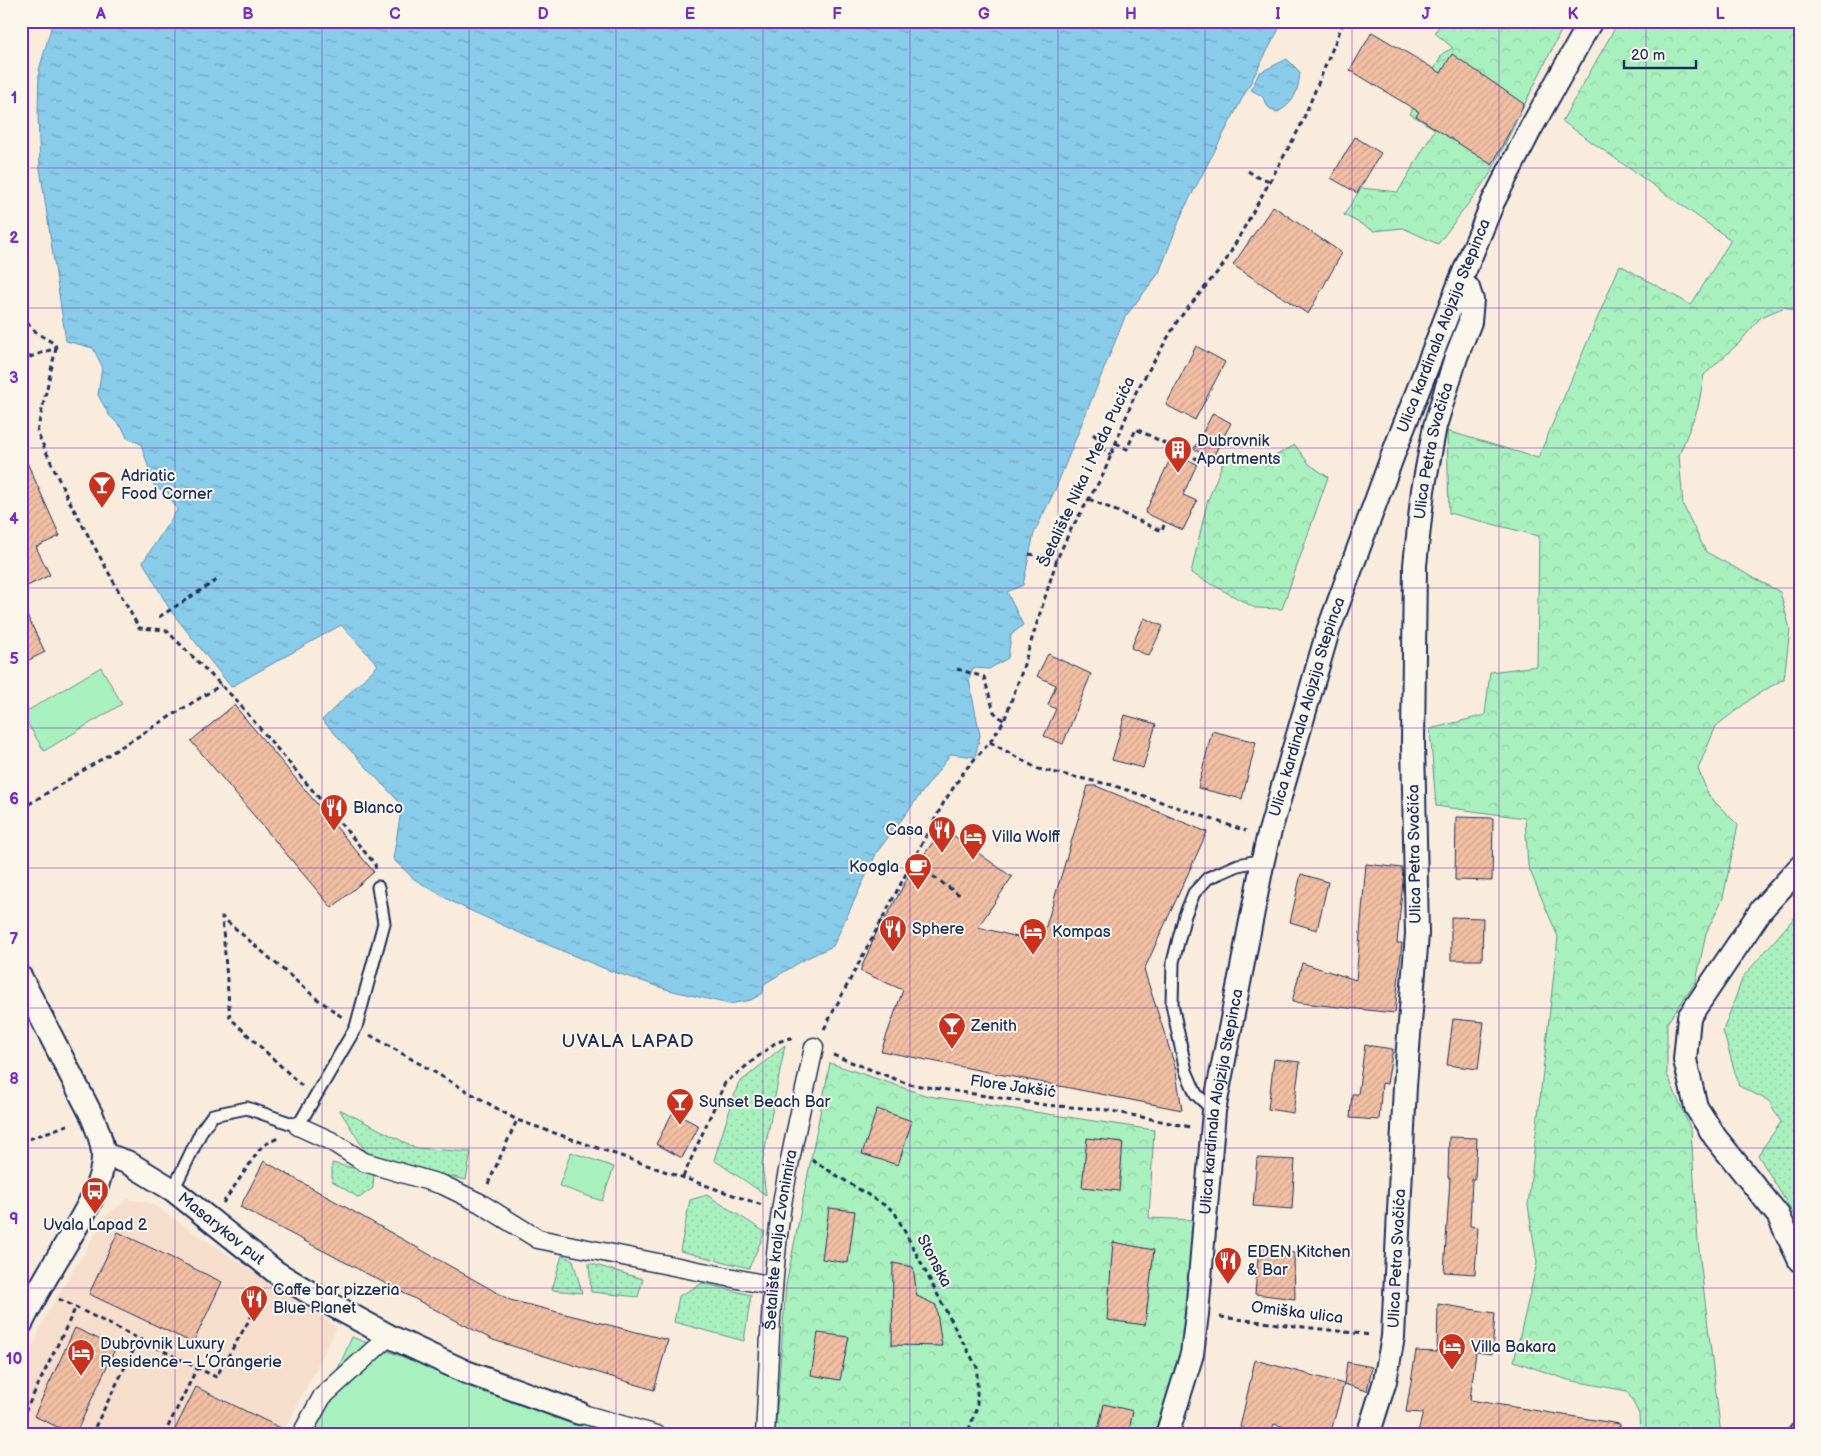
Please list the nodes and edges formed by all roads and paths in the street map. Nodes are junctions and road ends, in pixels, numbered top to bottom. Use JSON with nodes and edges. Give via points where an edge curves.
{"nodes":[{"id":1,"x":1344,"y":21,"type":"edge"},
{"id":2,"x":1591,"y":21,"type":"edge"},
{"id":3,"x":1248,"y":171,"type":"dead end"},
{"id":4,"x":1270,"y":181,"type":"junction"},
{"id":5,"x":1460,"y":282,"type":"junction"},
{"id":6,"x":21,"y":316,"type":"edge"},
{"id":7,"x":56,"y":348,"type":"junction"},
{"id":8,"x":21,"y":360,"type":"edge"},
{"id":9,"x":1093,"y":434,"type":"dead end"},
{"id":10,"x":1116,"y":443,"type":"junction"},
{"id":11,"x":1112,"y":455,"type":"junction"},
{"id":12,"x":1201,"y":461,"type":"dead end"},
{"id":13,"x":1089,"y":499,"type":"junction"},
{"id":14,"x":1165,"y":522,"type":"dead end"},
{"id":15,"x":1029,"y":554,"type":"dead end"},
{"id":16,"x":1057,"y":559,"type":"junction"},
{"id":17,"x":217,"y":580,"type":"dead end"},
{"id":18,"x":159,"y":617,"type":"dead end"},
{"id":19,"x":957,"y":668,"type":"dead end"},
{"id":20,"x":221,"y":685,"type":"junction"},
{"id":21,"x":1004,"y":721,"type":"junction"},
{"id":22,"x":990,"y":742,"type":"junction"},
{"id":23,"x":21,"y":809,"type":"edge"},
{"id":24,"x":1268,"y":838,"type":"junction"},
{"id":25,"x":1263,"y":860,"type":"junction"},
{"id":26,"x":911,"y":861,"type":"junction"},
{"id":27,"x":1800,"y":867,"type":"edge"},
{"id":28,"x":378,"y":887,"type":"joint"},
{"id":29,"x":962,"y":895,"type":"dead end"},
{"id":30,"x":21,"y":978,"type":"edge"},
{"id":31,"x":356,"y":1027,"type":"junction"},
{"id":32,"x":814,"y":1047,"type":"junction"},
{"id":33,"x":315,"y":1099,"type":"junction"},
{"id":34,"x":92,"y":1116,"type":"junction"},
{"id":35,"x":517,"y":1120,"type":"junction"},
{"id":36,"x":1213,"y":1121,"type":"junction"},
{"id":37,"x":298,"y":1126,"type":"junction"},
{"id":38,"x":21,"y":1142,"type":"edge"},
{"id":39,"x":792,"y":1147,"type":"junction"},
{"id":40,"x":103,"y":1154,"type":"junction"},
{"id":41,"x":683,"y":1177,"type":"junction"},
{"id":42,"x":173,"y":1190,"type":"junction"},
{"id":43,"x":480,"y":1203,"type":"junction"},
{"id":44,"x":781,"y":1212,"type":"junction"},
{"id":45,"x":212,"y":1223,"type":"junction"},
{"id":46,"x":1800,"y":1261,"type":"edge"},
{"id":47,"x":277,"y":1273,"type":"junction"},
{"id":48,"x":773,"y":1286,"type":"junction"},
{"id":49,"x":39,"y":1289,"type":"junction"},
{"id":50,"x":76,"y":1307,"type":"junction"},
{"id":51,"x":1198,"y":1314,"type":"junction"},
{"id":52,"x":21,"y":1324,"type":"edge"},
{"id":53,"x":389,"y":1336,"type":"junction"},
{"id":54,"x":1393,"y":1337,"type":"junction"},
{"id":55,"x":139,"y":1339,"type":"junction"},
{"id":56,"x":197,"y":1368,"type":"junction"},
{"id":57,"x":580,"y":1413,"type":"joint"},
{"id":58,"x":21,"y":1422,"type":"edge"},
{"id":59,"x":45,"y":1435,"type":"edge"},
{"id":60,"x":91,"y":1435,"type":"edge"},
{"id":61,"x":164,"y":1435,"type":"edge"},
{"id":62,"x":301,"y":1435,"type":"edge"},
{"id":63,"x":657,"y":1435,"type":"edge"},
{"id":64,"x":765,"y":1435,"type":"edge"},
{"id":65,"x":967,"y":1435,"type":"edge"},
{"id":66,"x":1167,"y":1435,"type":"edge"},
{"id":67,"x":1368,"y":1435,"type":"edge"}],
"edges":[{"from":1,"to":4,"type":"path","name":"Šetalište Nika i Meda Pucića","via":[[1300,127]]},
{"from":2,"to":5,"type":"street","name":"Ulica kardinala Alojzija Stepinca","via":[[1493,202]]},
{"from":3,"to":4,"type":"path"},
{"from":4,"to":10,"type":"path","name":"Šetalište Nika i Meda Pucića","via":[[1224,264],[1178,320],[1136,392]]},
{"from":5,"to":24,"type":"street","name":"Ulica kardinala Alojzija Stepinca","via":[[1328,631]]},
{"from":5,"to":54,"type":"street","name":"Ulica Petra Svačića","via":[[1468,288],[1472,300],[1470,322],[1435,426],[1423,490],[1415,565],[1413,743],[1417,934],[1405,1086]]},
{"from":6,"to":7,"type":"path"},
{"from":7,"to":8,"type":"path"},
{"from":7,"to":20,"type":"path","via":[[37,432],[66,495],[139,628],[166,630]]},
{"from":9,"to":11,"type":"path","via":[[1100,440],[1099,446]]},
{"from":10,"to":11,"type":"path","name":"Šetalište Nika i Meda Pucića"},
{"from":10,"to":12,"type":"path","via":[[1127,449],[1136,429]]},
{"from":11,"to":13,"type":"path","name":"Šetalište Nika i Meda Pucića"},
{"from":13,"to":14,"type":"path","via":[[1162,531]]},
{"from":13,"to":16,"type":"path","name":"Šetalište Nika i Meda Pucića"},
{"from":15,"to":16,"type":"path"},
{"from":16,"to":21,"type":"path","name":"Šetalište Nika i Meda Pucića"},
{"from":17,"to":18,"type":"path"},
{"from":19,"to":21,"type":"path","via":[[984,677],[994,712]]},
{"from":20,"to":23,"type":"path"},
{"from":20,"to":28,"type":"path","via":[[375,864]]},
{"from":21,"to":22,"type":"path","name":"Šetalište Nika i Meda Pucića"},
{"from":22,"to":24,"type":"path","via":[[1038,769],[1112,786]]},
{"from":22,"to":26,"type":"path","name":"Šetalište Nika i Meda Pucića","via":[[965,770]]},
{"from":24,"to":25,"type":"street","name":"Ulica kardinala Alojzija Stepinca"},
{"from":25,"to":36,"type":"street","name":"Ulica kardinala Alojzija Stepinca"},
{"from":25,"to":36,"type":"lane","via":[[1238,865],[1208,878],[1194,893],[1173,962],[1172,1004],[1186,1071]]},
{"from":26,"to":29,"type":"path"},
{"from":26,"to":32,"type":"path","name":"Šetalište Nika i Meda Pucića"},
{"from":27,"to":46,"type":"street","via":[[1762,909],[1689,1017],[1686,1060],[1696,1107],[1715,1137],[1778,1215]]},
{"from":28,"to":31,"type":"lane","via":[[384,923]]},
{"from":30,"to":34,"type":"street"},
{"from":31,"to":33,"type":"lane"},
{"from":31,"to":33,"type":"path","via":[[316,998],[222,917],[230,1018]]},
{"from":31,"to":35,"type":"path"},
{"from":32,"to":36,"type":"path","name":"Flore Jakšić","via":[[908,1084],[1046,1105]]},
{"from":32,"to":39,"type":"street","name":"Šetalište kralja Zvonimira"},
{"from":32,"to":41,"type":"path","name":"Flore Jakšić","via":[[790,1038],[775,1043],[725,1083]]},
{"from":33,"to":37,"type":"lane"},
{"from":34,"to":38,"type":"path"},
{"from":34,"to":40,"type":"street"},
{"from":35,"to":41,"type":"path"},
{"from":35,"to":43,"type":"path"},
{"from":36,"to":51,"type":"street","name":"Ulica kardinala Alojzija Stepinca"},
{"from":37,"to":42,"type":"lane","via":[[247,1108],[213,1115],[202,1130]]},
{"from":37,"to":43,"type":"street","via":[[364,1162],[443,1185]]},
{"from":37,"to":45,"type":"path","via":[[262,1146]]},
{"from":39,"to":44,"type":"street","name":"Šetalište kralja Zvonimira"},
{"from":39,"to":65,"type":"path","name":"Stonska","via":[[894,1211],[977,1367],[977,1407]]},
{"from":40,"to":42,"type":"street","name":"Masarykov put","via":[[127,1162]]},
{"from":40,"to":49,"type":"street","via":[[95,1188],[82,1216]]},
{"from":41,"to":44,"type":"path"},
{"from":42,"to":45,"type":"street","name":"Masarykov put"},
{"from":43,"to":48,"type":"street","via":[[538,1239]]},
{"from":44,"to":48,"type":"street","name":"Šetalište kralja Zvonimira"},
{"from":45,"to":47,"type":"street","name":"Masarykov put"},
{"from":47,"to":53,"type":"street","name":"Masarykov put"},
{"from":47,"to":56,"type":"path","via":[[216,1378]]},
{"from":48,"to":64,"type":"street","name":"Šetalište kralja Zvonimira"},
{"from":49,"to":50,"type":"path"},
{"from":49,"to":52,"type":"street"},
{"from":50,"to":55,"type":"path"},
{"from":50,"to":58,"type":"path"},
{"from":51,"to":54,"type":"path","name":"Omiška ulica"},
{"from":51,"to":66,"type":"street","name":"Ulica kardinala Alojzija Stepinca","via":[[1192,1354]]},
{"from":53,"to":57,"type":"street","name":"Masarykov put","via":[[466,1372]]},
{"from":53,"to":62,"type":"street","via":[[322,1397]]},
{"from":54,"to":67,"type":"street","name":"Ulica Petra Svačića","via":[[1385,1381]]},
{"from":55,"to":56,"type":"path"},
{"from":55,"to":60,"type":"path"},
{"from":56,"to":61,"type":"path"},
{"from":57,"to":63,"type":"street","name":"Masarykov put"},
{"from":58,"to":59,"type":"path"}]}
